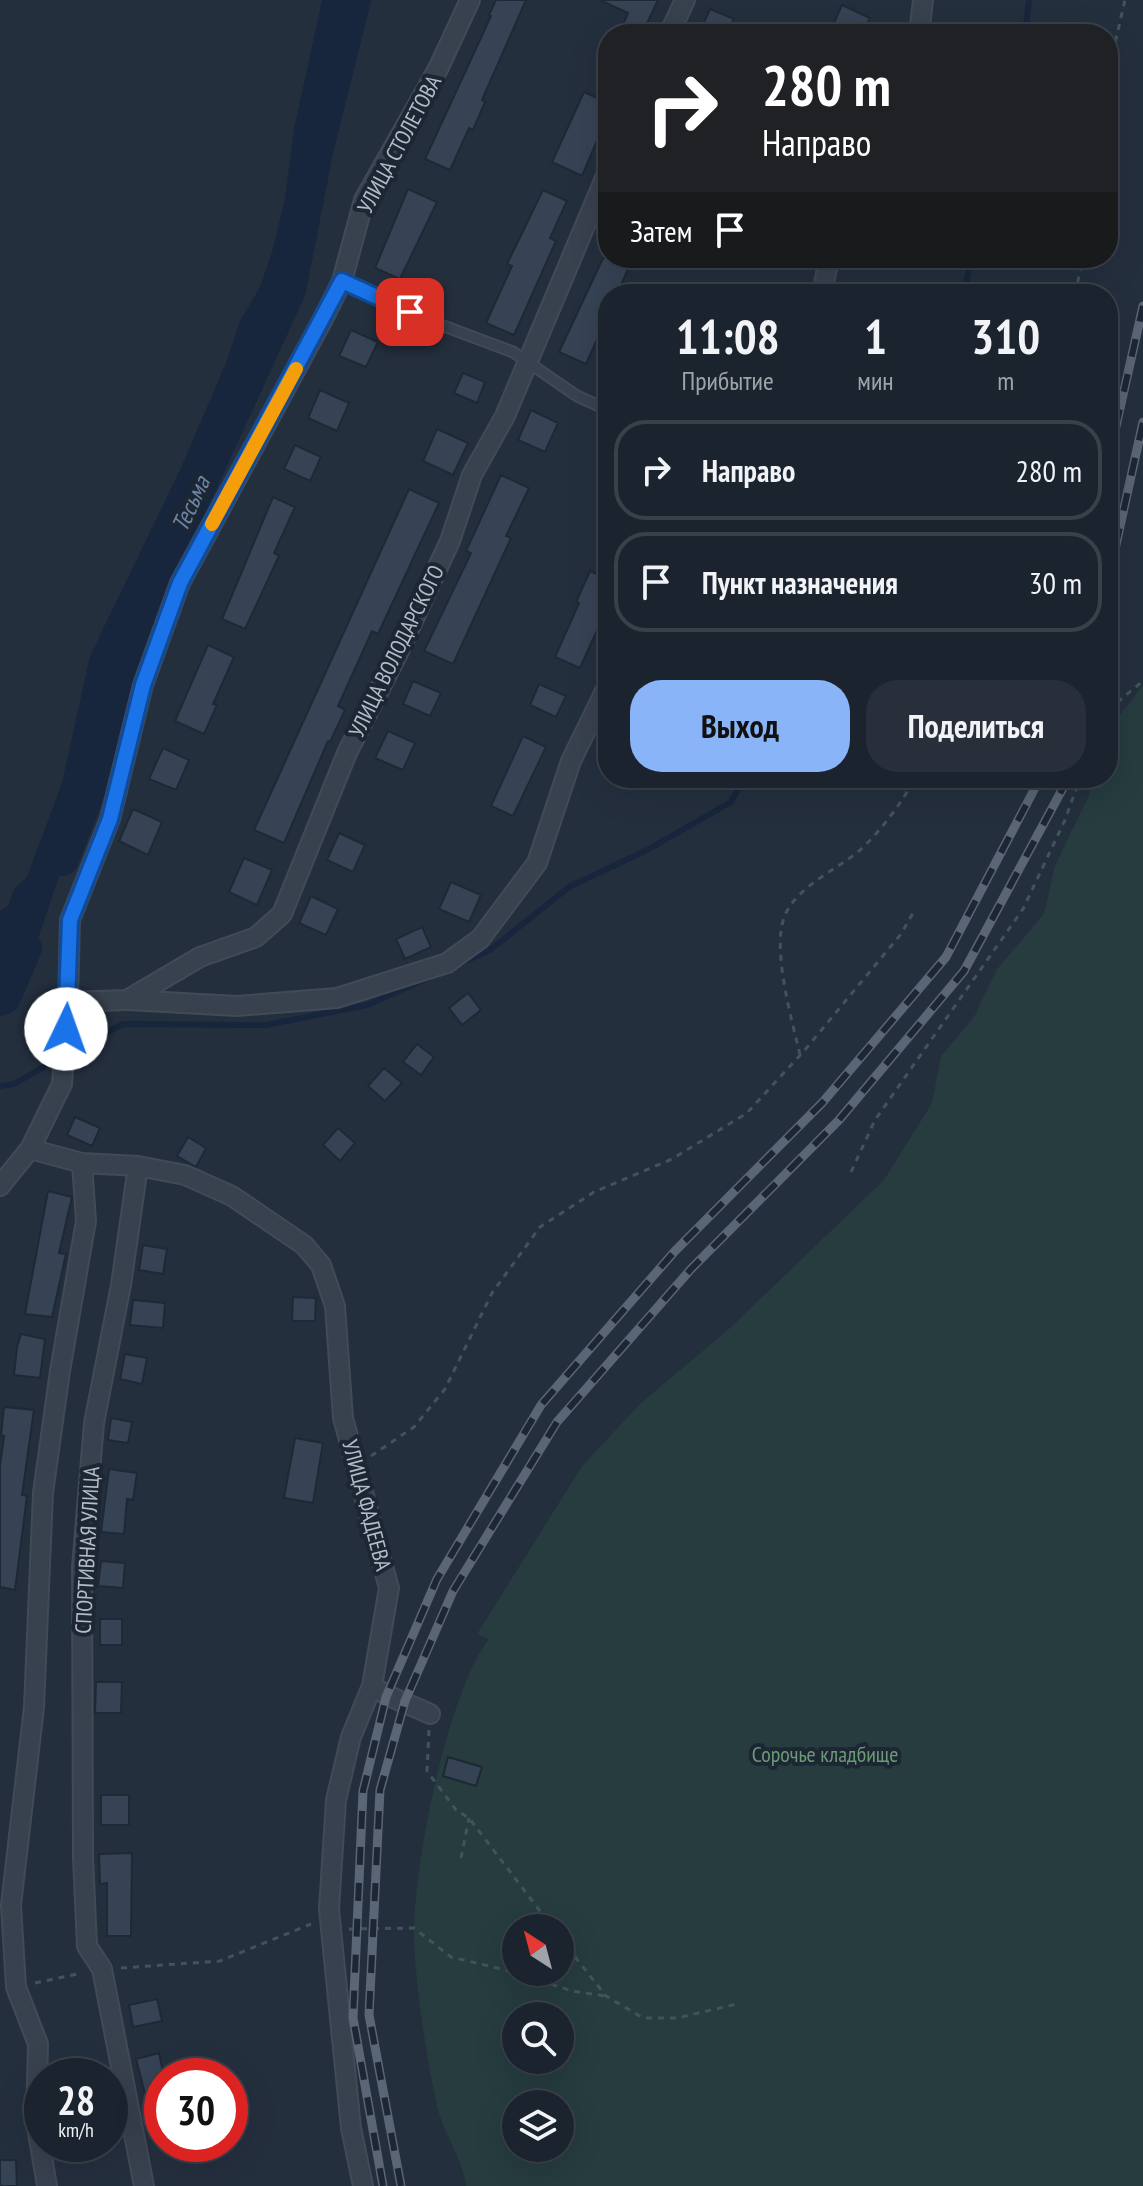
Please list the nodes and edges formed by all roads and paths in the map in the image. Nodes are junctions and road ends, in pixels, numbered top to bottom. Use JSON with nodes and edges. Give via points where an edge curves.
{"nodes":[{"id":1,"x":470,"y":0,"type":"edge"},
{"id":2,"x":685,"y":0,"type":"edge"},
{"id":3,"x":923,"y":0,"type":"edge"},
{"id":4,"x":1125,"y":0,"type":"edge"},
{"id":5,"x":674,"y":24,"type":"edge"},
{"id":6,"x":920,"y":24,"type":"edge"},
{"id":7,"x":1118,"y":30,"type":"edge"},
{"id":8,"x":598,"y":195,"type":"edge"},
{"id":9,"x":342,"y":281,"type":"junction"},
{"id":10,"x":527,"y":362,"type":"junction"},
{"id":11,"x":598,"y":405,"type":"edge"},
{"id":12,"x":1143,"y":681,"type":"edge"},
{"id":13,"x":1118,"y":702,"type":"edge"},
{"id":14,"x":598,"y":706,"type":"edge"},
{"id":15,"x":910,"y":788,"type":"edge"},
{"id":16,"x":1076,"y":788,"type":"edge"},
{"id":17,"x":913,"y":913,"type":"dead end"},
{"id":18,"x":127,"y":1000,"type":"junction"},
{"id":19,"x":68,"y":1002,"type":"junction"},
{"id":20,"x":800,"y":1055,"type":"junction"},
{"id":21,"x":30,"y":1149,"type":"junction"},
{"id":22,"x":82,"y":1163,"type":"junction"},
{"id":23,"x":138,"y":1166,"type":"junction"},
{"id":24,"x":851,"y":1172,"type":"dead end"},
{"id":25,"x":0,"y":1186,"type":"edge"},
{"id":26,"x":355,"y":1467,"type":"junction"},
{"id":27,"x":372,"y":1686,"type":"junction"},
{"id":28,"x":430,"y":1714,"type":"joint"},
{"id":29,"x":469,"y":1818,"type":"junction"},
{"id":30,"x":461,"y":1858,"type":"dead end"},
{"id":31,"x":542,"y":1914,"type":"edge"},
{"id":32,"x":331,"y":1926,"type":"junction"},
{"id":33,"x":574,"y":1956,"type":"edge"},
{"id":34,"x":220,"y":1961,"type":"dead end"},
{"id":35,"x":8,"y":1988,"type":"edge"},
{"id":36,"x":606,"y":1996,"type":"junction"},
{"id":37,"x":737,"y":2004,"type":"dead end"},
{"id":38,"x":47,"y":2186,"type":"edge"},
{"id":39,"x":144,"y":2186,"type":"edge"},
{"id":40,"x":363,"y":2186,"type":"edge"}],
"edges":[{"from":1,"to":9,"type":"street","name":"УЛИЦА СТОЛЕТОВА","via":[[438,69],[364,200]]},
{"from":2,"to":5,"type":"street"},
{"from":3,"to":6,"type":"street"},
{"from":4,"to":7,"type":"path"},
{"from":8,"to":10,"type":"street","name":"УЛИЦА ВОЛОДАРСКОГО"},
{"from":9,"to":10,"type":"lane"},
{"from":9,"to":19,"type":"street","name":"УЛИЦА СТОЛЕТОВА","via":[[180,583],[143,685],[110,819],[70,920]]},
{"from":10,"to":11,"type":"lane"},
{"from":10,"to":18,"type":"street","name":"УЛИЦА ВОЛОДАРСКОГО","via":[[472,475],[450,541],[347,753],[282,914],[256,937],[200,957]]},
{"from":12,"to":13,"type":"path"},
{"from":14,"to":18,"type":"street","via":[[571,761],[537,863],[480,939],[447,963],[337,998],[237,1006]]},
{"from":15,"to":20,"type":"path","via":[[860,849],[794,901],[784,917],[780,953]]},
{"from":16,"to":24,"type":"path","via":[[1023,909],[875,1120]]},
{"from":17,"to":20,"type":"path"},
{"from":18,"to":19,"type":"street","name":"УЛИЦА ВОЛОДАРСКОГО"},
{"from":19,"to":21,"type":"street","name":"УЛИЦА СТОЛЕТОВА","via":[[62,1084]]},
{"from":20,"to":26,"type":"path","via":[[747,1113],[672,1159],[594,1192],[540,1227],[492,1293],[445,1389],[414,1427]]},
{"from":21,"to":22,"type":"street"},
{"from":21,"to":25,"type":"street"},
{"from":22,"to":23,"type":"street"},
{"from":22,"to":35,"type":"street","name":"СПОРТИВНАЯ УЛИЦА","via":[[86,1221],[43,1493],[34,1707],[11,1905]]},
{"from":23,"to":26,"type":"street","name":"УЛИЦА ФАДЕЕВА","via":[[185,1175],[232,1196],[304,1245],[321,1265],[335,1306],[343,1418]]},
{"from":23,"to":39,"type":"street","name":"СПОРТИВНАЯ УЛИЦА","via":[[94,1423],[82,1568],[83,1857],[87,1946],[102,1969]]},
{"from":26,"to":27,"type":"street","name":"УЛИЦА ФАДЕЕВА","via":[[389,1588]]},
{"from":27,"to":28,"type":"street"},
{"from":27,"to":32,"type":"street","name":"УЛИЦА ФАДЕЕВА","via":[[351,1737],[336,1800]]},
{"from":28,"to":29,"type":"path","via":[[427,1771],[456,1810]]},
{"from":29,"to":30,"type":"path"},
{"from":29,"to":31,"type":"path"},
{"from":32,"to":34,"type":"path","via":[[315,1923]]},
{"from":32,"to":36,"type":"path","via":[[358,1931],[414,1928],[451,1957]]},
{"from":32,"to":40,"type":"street","name":"УЛИЦА ФАДЕЕВА","via":[[351,2128]]},
{"from":33,"to":36,"type":"path"},
{"from":35,"to":38,"type":"street","name":"СПОРТИВНАЯ УЛИЦА","via":[[38,2044],[36,2121]]},
{"from":36,"to":37,"type":"path","via":[[643,2018],[677,2018]]}]}
